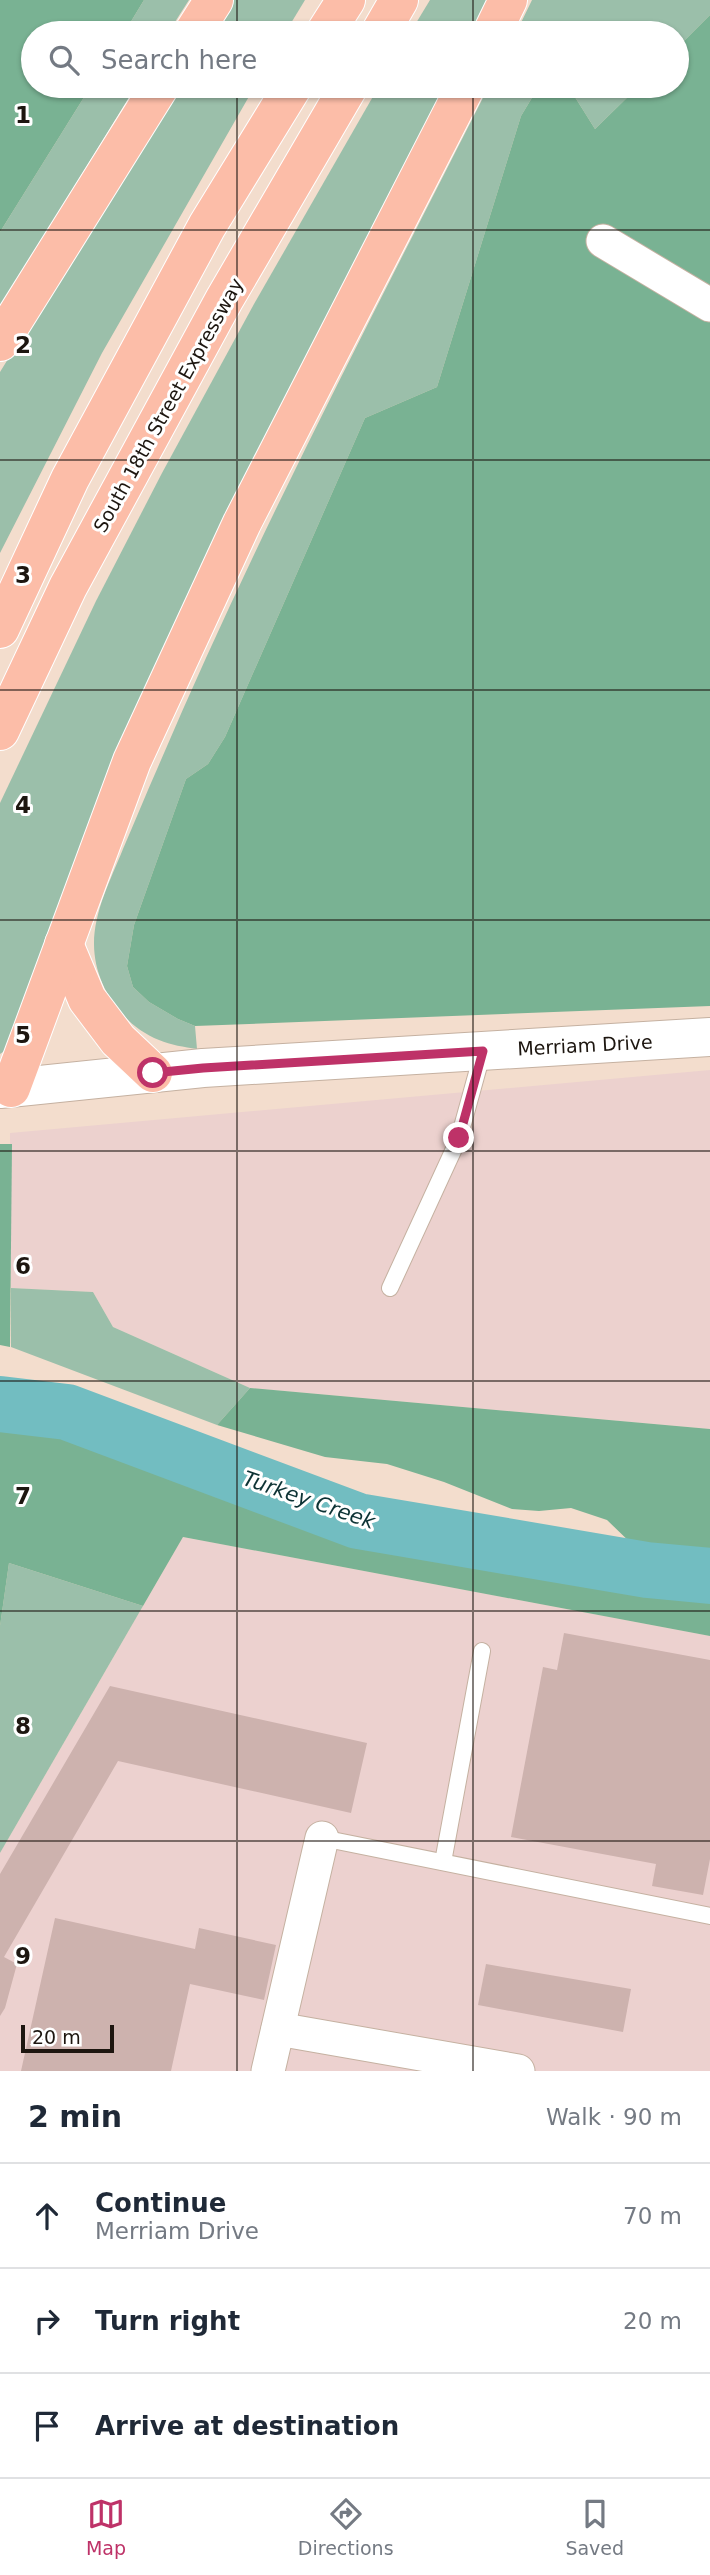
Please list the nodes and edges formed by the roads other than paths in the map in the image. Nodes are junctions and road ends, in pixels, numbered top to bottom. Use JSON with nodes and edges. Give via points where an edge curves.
{"nodes":[{"id":1,"x":214,"y":0,"type":"edge"},
{"id":2,"x":345,"y":0,"type":"edge"},
{"id":3,"x":399,"y":0,"type":"edge"},
{"id":4,"x":508,"y":0,"type":"edge"},
{"id":5,"x":201,"y":21,"type":"edge"},
{"id":6,"x":332,"y":21,"type":"edge"},
{"id":7,"x":387,"y":21,"type":"edge"},
{"id":8,"x":498,"y":21,"type":"edge"},
{"id":9,"x":152,"y":98,"type":"edge"},
{"id":10,"x":286,"y":98,"type":"edge"},
{"id":11,"x":342,"y":98,"type":"edge"},
{"id":12,"x":460,"y":98,"type":"edge"},
{"id":13,"x":603,"y":241,"type":"dead end"},
{"id":14,"x":710,"y":305,"type":"edge"},
{"id":15,"x":0,"y":342,"type":"edge"},
{"id":16,"x":0,"y":629,"type":"edge"},
{"id":17,"x":0,"y":732,"type":"edge"},
{"id":18,"x":64,"y":944,"type":"junction"},
{"id":19,"x":710,"y":1037,"type":"edge"},
{"id":20,"x":483,"y":1051,"type":"junction"},
{"id":21,"x":153,"y":1073,"type":"junction"},
{"id":22,"x":5,"y":1088,"type":"edge"},
{"id":23,"x":390,"y":1288,"type":"dead end"},
{"id":24,"x":482,"y":1651,"type":"dead end"},
{"id":25,"x":322,"y":1839,"type":"joint"},
{"id":26,"x":443,"y":1862,"type":"junction"},
{"id":27,"x":710,"y":1916,"type":"edge"},
{"id":28,"x":278,"y":2029,"type":"junction"},
{"id":29,"x":268,"y":2071,"type":"edge"},
{"id":30,"x":518,"y":2071,"type":"edge"}],
"edges":[{"from":1,"to":5,"type":"highway"},
{"from":2,"to":6,"type":"highway"},
{"from":3,"to":7,"type":"highway"},
{"from":4,"to":8,"type":"highway"},
{"from":9,"to":15,"type":"highway"},
{"from":10,"to":16,"type":"highway","via":[[208,226],[83,454]]},
{"from":11,"to":17,"type":"highway","name":"South 18th Street Expressway","via":[[224,300],[75,575]]},
{"from":12,"to":18,"type":"highway","via":[[242,523],[132,761]]},
{"from":13,"to":14,"type":"street"},
{"from":18,"to":21,"type":"highway","via":[[88,999],[118,1040]]},
{"from":18,"to":22,"type":"highway"},
{"from":19,"to":20,"type":"main road","name":"Merriam Drive"},
{"from":20,"to":21,"type":"main road","name":"Merriam Drive"},
{"from":20,"to":23,"type":"lane","via":[[459,1138]]},
{"from":21,"to":22,"type":"main road","name":"Merriam Drive"},
{"from":24,"to":26,"type":"lane"},
{"from":25,"to":26,"type":"lane"},
{"from":25,"to":28,"type":"street"},
{"from":26,"to":27,"type":"lane"},
{"from":28,"to":29,"type":"street"},
{"from":28,"to":30,"type":"street"}]}
